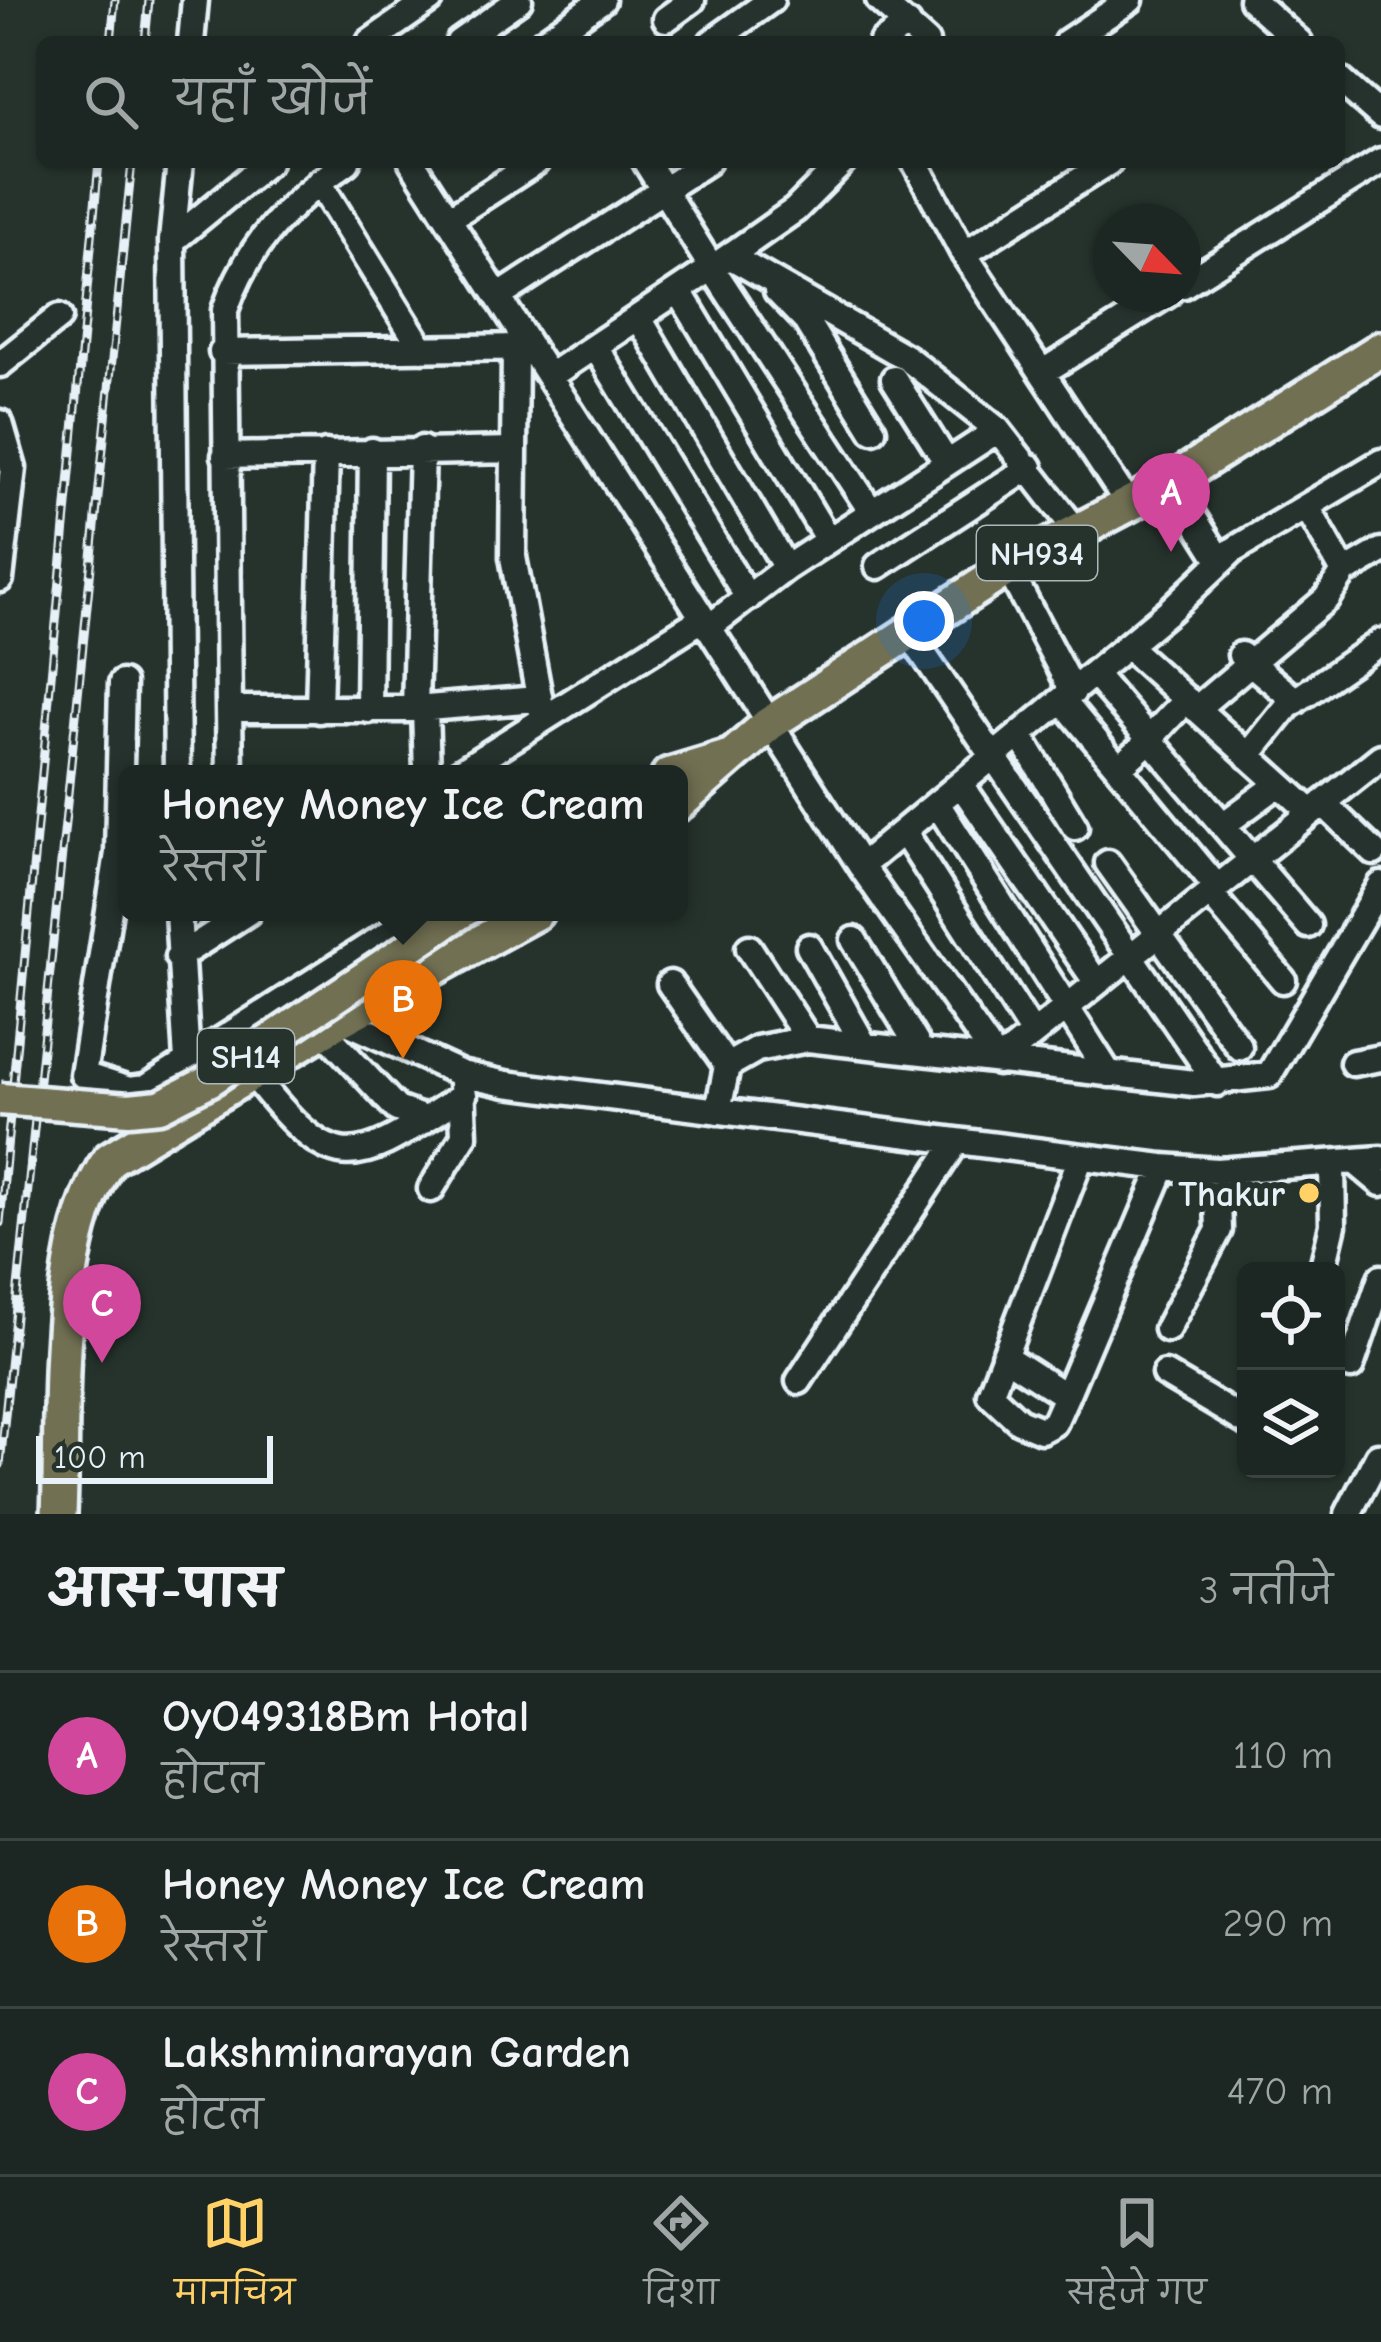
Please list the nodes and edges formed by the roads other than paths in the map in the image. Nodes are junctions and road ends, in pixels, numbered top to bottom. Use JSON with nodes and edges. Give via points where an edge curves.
{"nodes":[{"id":1,"x":195,"y":0,"type":"edge"},
{"id":2,"x":430,"y":0,"type":"edge"},
{"id":3,"x":519,"y":0,"type":"edge"},
{"id":4,"x":602,"y":0,"type":"edge"},
{"id":5,"x":692,"y":0,"type":"edge"},
{"id":6,"x":772,"y":0,"type":"edge"},
{"id":7,"x":879,"y":0,"type":"edge"},
{"id":8,"x":1130,"y":0,"type":"edge"},
{"id":9,"x":1252,"y":0,"type":"edge"},
{"id":10,"x":666,"y":19,"type":"dead end"},
{"id":11,"x":917,"y":33,"type":"edge"},
{"id":12,"x":192,"y":36,"type":"edge"},
{"id":13,"x":379,"y":36,"type":"edge"},
{"id":14,"x":468,"y":36,"type":"edge"},
{"id":15,"x":551,"y":36,"type":"edge"},
{"id":16,"x":721,"y":36,"type":"edge"},
{"id":17,"x":1075,"y":36,"type":"edge"},
{"id":18,"x":1291,"y":36,"type":"edge"},
{"id":19,"x":1345,"y":84,"type":"edge"},
{"id":20,"x":1381,"y":116,"type":"edge"},
{"id":21,"x":1381,"y":161,"type":"edge"},
{"id":22,"x":179,"y":168,"type":"edge"},
{"id":23,"x":261,"y":168,"type":"edge"},
{"id":24,"x":339,"y":168,"type":"edge"},
{"id":25,"x":416,"y":168,"type":"edge"},
{"id":26,"x":527,"y":168,"type":"edge"},
{"id":27,"x":650,"y":168,"type":"edge"},
{"id":28,"x":698,"y":168,"type":"edge"},
{"id":29,"x":837,"y":168,"type":"edge"},
{"id":30,"x":918,"y":168,"type":"edge"},
{"id":31,"x":1100,"y":168,"type":"edge"},
{"id":32,"x":319,"y":182,"type":"junction"},
{"id":33,"x":664,"y":192,"type":"junction"},
{"id":34,"x":450,"y":218,"type":"junction"},
{"id":35,"x":172,"y":242,"type":"junction"},
{"id":36,"x":964,"y":254,"type":"junction"},
{"id":37,"x":723,"y":263,"type":"junction"},
{"id":38,"x":758,"y":272,"type":"junction"},
{"id":39,"x":1201,"y":274,"type":"edge"},
{"id":40,"x":679,"y":291,"type":"junction"},
{"id":41,"x":501,"y":295,"type":"junction"},
{"id":42,"x":1139,"y":312,"type":"edge"},
{"id":43,"x":59,"y":317,"type":"dead end"},
{"id":44,"x":638,"y":317,"type":"junction"},
{"id":45,"x":596,"y":346,"type":"junction"},
{"id":46,"x":422,"y":349,"type":"junction"},
{"id":47,"x":524,"y":349,"type":"junction"},
{"id":48,"x":1381,"y":349,"type":"edge"},
{"id":49,"x":222,"y":352,"type":"junction"},
{"id":50,"x":2,"y":354,"type":"edge"},
{"id":51,"x":1043,"y":372,"type":"junction"},
{"id":52,"x":550,"y":376,"type":"junction"},
{"id":53,"x":894,"y":379,"type":"dead end"},
{"id":54,"x":0,"y":423,"type":"edge"},
{"id":55,"x":874,"y":430,"type":"dead end"},
{"id":56,"x":998,"y":430,"type":"junction"},
{"id":57,"x":422,"y":449,"type":"junction"},
{"id":58,"x":514,"y":450,"type":"junction"},
{"id":59,"x":372,"y":451,"type":"junction"},
{"id":60,"x":326,"y":453,"type":"junction"},
{"id":61,"x":225,"y":456,"type":"junction"},
{"id":62,"x":1381,"y":462,"type":"edge"},
{"id":63,"x":947,"y":463,"type":"junction"},
{"id":64,"x":1030,"y":467,"type":"junction"},
{"id":65,"x":1171,"y":482,"type":"junction"},
{"id":66,"x":1129,"y":505,"type":"junction"},
{"id":67,"x":1307,"y":507,"type":"junction"},
{"id":68,"x":871,"y":511,"type":"junction"},
{"id":69,"x":1078,"y":533,"type":"junction"},
{"id":70,"x":828,"y":540,"type":"junction"},
{"id":71,"x":1381,"y":550,"type":"edge"},
{"id":72,"x":1221,"y":561,"type":"junction"},
{"id":73,"x":878,"y":566,"type":"dead end"},
{"id":74,"x":786,"y":568,"type":"junction"},
{"id":75,"x":1008,"y":568,"type":"junction"},
{"id":76,"x":1346,"y":569,"type":"junction"},
{"id":77,"x":9,"y":578,"type":"edge"},
{"id":78,"x":0,"y":596,"type":"edge"},
{"id":79,"x":748,"y":598,"type":"junction"},
{"id":80,"x":705,"y":624,"type":"junction"},
{"id":81,"x":909,"y":633,"type":"junction"},
{"id":82,"x":1381,"y":642,"type":"edge"},
{"id":83,"x":1127,"y":646,"type":"junction"},
{"id":84,"x":1245,"y":659,"type":"junction"},
{"id":85,"x":1094,"y":674,"type":"junction"},
{"id":86,"x":122,"y":683,"type":"dead end"},
{"id":87,"x":1068,"y":696,"type":"junction"},
{"id":88,"x":1295,"y":700,"type":"junction"},
{"id":89,"x":1192,"y":704,"type":"junction"},
{"id":90,"x":420,"y":708,"type":"junction"},
{"id":91,"x":540,"y":708,"type":"junction"},
{"id":92,"x":230,"y":709,"type":"junction"},
{"id":93,"x":319,"y":710,"type":"junction"},
{"id":94,"x":369,"y":710,"type":"junction"},
{"id":95,"x":769,"y":724,"type":"junction"},
{"id":96,"x":1020,"y":736,"type":"junction"},
{"id":97,"x":1147,"y":736,"type":"junction"},
{"id":98,"x":731,"y":755,"type":"junction"},
{"id":99,"x":1249,"y":756,"type":"junction"},
{"id":100,"x":1381,"y":757,"type":"edge"},
{"id":101,"x":994,"y":759,"type":"junction"},
{"id":102,"x":119,"y":765,"type":"edge"},
{"id":103,"x":177,"y":765,"type":"edge"},
{"id":104,"x":230,"y":765,"type":"edge"},
{"id":105,"x":426,"y":765,"type":"edge"},
{"id":106,"x":468,"y":765,"type":"edge"},
{"id":107,"x":1118,"y":767,"type":"junction"},
{"id":108,"x":688,"y":768,"type":"edge"},
{"id":109,"x":1279,"y":784,"type":"junction"},
{"id":110,"x":962,"y":785,"type":"junction"},
{"id":111,"x":688,"y":795,"type":"edge"},
{"id":112,"x":118,"y":796,"type":"edge"},
{"id":113,"x":938,"y":805,"type":"junction"},
{"id":114,"x":1317,"y":808,"type":"junction"},
{"id":115,"x":1223,"y":825,"type":"junction"},
{"id":116,"x":1075,"y":826,"type":"dead end"},
{"id":117,"x":904,"y":832,"type":"junction"},
{"id":118,"x":1374,"y":852,"type":"dead end"},
{"id":119,"x":1252,"y":859,"type":"junction"},
{"id":120,"x":1108,"y":863,"type":"dead end"},
{"id":121,"x":861,"y":866,"type":"junction"},
{"id":122,"x":1381,"y":885,"type":"edge"},
{"id":123,"x":1214,"y":890,"type":"junction"},
{"id":124,"x":178,"y":921,"type":"edge"},
{"id":125,"x":230,"y":921,"type":"edge"},
{"id":126,"x":408,"y":921,"type":"edge"},
{"id":127,"x":449,"y":921,"type":"edge"},
{"id":128,"x":520,"y":921,"type":"edge"},
{"id":129,"x":1308,"y":925,"type":"dead end"},
{"id":130,"x":1368,"y":926,"type":"edge"},
{"id":131,"x":1157,"y":935,"type":"junction"},
{"id":132,"x":854,"y":940,"type":"dead end"},
{"id":133,"x":808,"y":947,"type":"dead end"},
{"id":134,"x":749,"y":949,"type":"dead end"},
{"id":135,"x":1131,"y":956,"type":"junction"},
{"id":136,"x":178,"y":957,"type":"junction"},
{"id":137,"x":1283,"y":980,"type":"dead end"},
{"id":138,"x":670,"y":983,"type":"dead end"},
{"id":139,"x":1096,"y":983,"type":"junction"},
{"id":140,"x":1069,"y":1005,"type":"junction"},
{"id":141,"x":332,"y":1024,"type":"junction"},
{"id":142,"x":1033,"y":1034,"type":"junction"},
{"id":143,"x":808,"y":1039,"type":"junction"},
{"id":144,"x":863,"y":1043,"type":"junction"},
{"id":145,"x":1239,"y":1047,"type":"dead end"},
{"id":146,"x":921,"y":1051,"type":"junction"},
{"id":147,"x":1381,"y":1058,"type":"edge"},
{"id":148,"x":998,"y":1062,"type":"junction"},
{"id":149,"x":187,"y":1064,"type":"junction"},
{"id":150,"x":1353,"y":1064,"type":"dead end"},
{"id":151,"x":728,"y":1066,"type":"junction"},
{"id":152,"x":252,"y":1073,"type":"junction"},
{"id":153,"x":1109,"y":1074,"type":"junction"},
{"id":154,"x":1217,"y":1083,"type":"junction"},
{"id":155,"x":462,"y":1085,"type":"junction"},
{"id":156,"x":0,"y":1100,"type":"edge"},
{"id":157,"x":191,"y":1110,"type":"junction"},
{"id":158,"x":718,"y":1111,"type":"junction"},
{"id":159,"x":425,"y":1119,"type":"junction"},
{"id":160,"x":956,"y":1142,"type":"junction"},
{"id":161,"x":1081,"y":1157,"type":"junction"},
{"id":162,"x":1356,"y":1162,"type":"edge"},
{"id":163,"x":1162,"y":1167,"type":"junction"},
{"id":164,"x":1217,"y":1171,"type":"junction"},
{"id":165,"x":1381,"y":1183,"type":"edge"},
{"id":166,"x":431,"y":1189,"type":"dead end"},
{"id":167,"x":1324,"y":1262,"type":"edge"},
{"id":168,"x":1381,"y":1277,"type":"edge"},
{"id":169,"x":1167,"y":1329,"type":"dead end"},
{"id":170,"x":1004,"y":1356,"type":"junction"},
{"id":171,"x":1351,"y":1366,"type":"dead end"},
{"id":172,"x":1165,"y":1374,"type":"dead end"},
{"id":173,"x":799,"y":1381,"type":"dead end"},
{"id":174,"x":1066,"y":1396,"type":"junction"},
{"id":175,"x":1237,"y":1417,"type":"edge"},
{"id":176,"x":1378,"y":1456,"type":"edge"},
{"id":177,"x":59,"y":1514,"type":"edge"},
{"id":178,"x":1348,"y":1514,"type":"edge"}],
"edges":[{"from":1,"to":12,"type":"street"},
{"from":2,"to":13,"type":"street"},
{"from":3,"to":14,"type":"street"},
{"from":4,"to":15,"type":"street"},
{"from":5,"to":10,"type":"street"},
{"from":6,"to":16,"type":"street"},
{"from":7,"to":11,"type":"street"},
{"from":8,"to":17,"type":"street"},
{"from":9,"to":18,"type":"street"},
{"from":19,"to":20,"type":"street"},
{"from":21,"to":39,"type":"street"},
{"from":22,"to":35,"type":"street"},
{"from":23,"to":35,"type":"street"},
{"from":24,"to":32,"type":"street"},
{"from":25,"to":34,"type":"street"},
{"from":26,"to":34,"type":"street"},
{"from":27,"to":33,"type":"street"},
{"from":28,"to":33,"type":"street"},
{"from":29,"to":37,"type":"street"},
{"from":30,"to":36,"type":"street"},
{"from":31,"to":36,"type":"street"},
{"from":32,"to":46,"type":"street"},
{"from":32,"to":49,"type":"street","via":[[271,223],[240,266]]},
{"from":33,"to":37,"type":"street"},
{"from":33,"to":41,"type":"street"},
{"from":34,"to":41,"type":"street"},
{"from":35,"to":103,"type":"street"},
{"from":36,"to":51,"type":"street"},
{"from":37,"to":38,"type":"street"},
{"from":37,"to":40,"type":"street"},
{"from":37,"to":68,"type":"street"},
{"from":38,"to":55,"type":"street","via":[[806,321]]},
{"from":38,"to":56,"type":"street","via":[[907,358]]},
{"from":40,"to":44,"type":"street"},
{"from":40,"to":70,"type":"street"},
{"from":41,"to":47,"type":"street"},
{"from":42,"to":51,"type":"street"},
{"from":43,"to":50,"type":"street"},
{"from":44,"to":45,"type":"street"},
{"from":44,"to":74,"type":"street"},
{"from":45,"to":52,"type":"street"},
{"from":45,"to":79,"type":"street"},
{"from":46,"to":47,"type":"street"},
{"from":46,"to":49,"type":"street"},
{"from":47,"to":52,"type":"street"},
{"from":47,"to":58,"type":"street"},
{"from":48,"to":65,"type":"highway","number":"NH934"},
{"from":49,"to":61,"type":"street"},
{"from":51,"to":66,"type":"street"},
{"from":52,"to":80,"type":"street"},
{"from":53,"to":63,"type":"street"},
{"from":54,"to":77,"type":"street","via":[[13,468]]},
{"from":56,"to":63,"type":"street"},
{"from":56,"to":64,"type":"street"},
{"from":57,"to":58,"type":"street"},
{"from":57,"to":59,"type":"street"},
{"from":57,"to":90,"type":"street"},
{"from":58,"to":91,"type":"street","via":[[513,557]]},
{"from":59,"to":60,"type":"street"},
{"from":59,"to":94,"type":"street"},
{"from":60,"to":61,"type":"street"},
{"from":60,"to":93,"type":"street"},
{"from":61,"to":92,"type":"street"},
{"from":62,"to":67,"type":"street"},
{"from":63,"to":68,"type":"street"},
{"from":64,"to":69,"type":"street"},
{"from":64,"to":73,"type":"street"},
{"from":65,"to":66,"type":"highway","number":"NH934"},
{"from":65,"to":72,"type":"street"},
{"from":66,"to":69,"type":"highway","number":"NH934"},
{"from":67,"to":72,"type":"street"},
{"from":67,"to":76,"type":"street"},
{"from":68,"to":70,"type":"street"},
{"from":69,"to":75,"type":"highway","number":"NH934"},
{"from":70,"to":74,"type":"street"},
{"from":71,"to":76,"type":"street"},
{"from":72,"to":83,"type":"street"},
{"from":74,"to":79,"type":"street"},
{"from":75,"to":81,"type":"highway","number":"NH934"},
{"from":75,"to":87,"type":"street"},
{"from":76,"to":84,"type":"street","via":[[1326,598]]},
{"from":77,"to":78,"type":"street"},
{"from":79,"to":80,"type":"street"},
{"from":80,"to":91,"type":"street"},
{"from":80,"to":95,"type":"street"},
{"from":81,"to":95,"type":"highway","number":"NH934"},
{"from":81,"to":101,"type":"street"},
{"from":82,"to":88,"type":"street"},
{"from":83,"to":85,"type":"street"},
{"from":83,"to":89,"type":"street"},
{"from":84,"to":88,"type":"street"},
{"from":84,"to":89,"type":"street"},
{"from":85,"to":87,"type":"street"},
{"from":85,"to":97,"type":"street"},
{"from":86,"to":102,"type":"street"},
{"from":87,"to":96,"type":"street"},
{"from":87,"to":107,"type":"street"},
{"from":88,"to":99,"type":"street"},
{"from":89,"to":97,"type":"street"},
{"from":89,"to":99,"type":"street"},
{"from":90,"to":91,"type":"street"},
{"from":90,"to":94,"type":"street"},
{"from":90,"to":105,"type":"street"},
{"from":91,"to":106,"type":"street"},
{"from":92,"to":93,"type":"street"},
{"from":92,"to":104,"type":"street"},
{"from":93,"to":94,"type":"street"},
{"from":95,"to":98,"type":"highway","number":"NH934"},
{"from":95,"to":121,"type":"street"},
{"from":96,"to":101,"type":"street"},
{"from":96,"to":116,"type":"street"},
{"from":97,"to":107,"type":"street"},
{"from":97,"to":115,"type":"street"},
{"from":98,"to":108,"type":"main road"},
{"from":98,"to":111,"type":"highway","number":"NH934"},
{"from":99,"to":109,"type":"street"},
{"from":100,"to":114,"type":"street"},
{"from":101,"to":110,"type":"street"},
{"from":101,"to":135,"type":"street"},
{"from":107,"to":123,"type":"street"},
{"from":109,"to":114,"type":"street"},
{"from":109,"to":115,"type":"street"},
{"from":110,"to":113,"type":"street"},
{"from":110,"to":139,"type":"street"},
{"from":112,"to":149,"type":"street","via":[[115,880],[81,1066],[94,1081],[129,1090]]},
{"from":113,"to":117,"type":"street"},
{"from":113,"to":140,"type":"street"},
{"from":114,"to":118,"type":"street"},
{"from":114,"to":119,"type":"street"},
{"from":115,"to":119,"type":"street"},
{"from":117,"to":121,"type":"street"},
{"from":117,"to":142,"type":"street"},
{"from":119,"to":123,"type":"street"},
{"from":119,"to":129,"type":"street"},
{"from":120,"to":131,"type":"street"},
{"from":121,"to":148,"type":"street"},
{"from":122,"to":130,"type":"street"},
{"from":123,"to":131,"type":"street"},
{"from":123,"to":137,"type":"street"},
{"from":124,"to":136,"type":"street"},
{"from":125,"to":136,"type":"street"},
{"from":126,"to":149,"type":"street"},
{"from":127,"to":156,"type":"main road","number":"SH14","bridge":true,"via":[[160,1106]]},
{"from":128,"to":141,"type":"highway"},
{"from":130,"to":154,"type":"street","via":[[1268,1075]]},
{"from":131,"to":135,"type":"street"},
{"from":131,"to":145,"type":"street"},
{"from":132,"to":146,"type":"street"},
{"from":133,"to":144,"type":"street"},
{"from":134,"to":143,"type":"street"},
{"from":135,"to":139,"type":"street"},
{"from":135,"to":154,"type":"street"},
{"from":136,"to":149,"type":"street"},
{"from":138,"to":151,"type":"street"},
{"from":139,"to":140,"type":"street"},
{"from":140,"to":142,"type":"street"},
{"from":140,"to":153,"type":"street"},
{"from":141,"to":152,"type":"highway"},
{"from":141,"to":155,"type":"street"},
{"from":141,"to":159,"type":"street","via":[[397,1109]]},
{"from":142,"to":148,"type":"street"},
{"from":143,"to":144,"type":"street"},
{"from":143,"to":151,"type":"street","via":[[757,1049]]},
{"from":144,"to":146,"type":"street"},
{"from":146,"to":148,"type":"street"},
{"from":147,"to":150,"type":"street"},
{"from":148,"to":153,"type":"street"},
{"from":149,"to":157,"type":"street"},
{"from":151,"to":158,"type":"street"},
{"from":152,"to":157,"type":"highway"},
{"from":152,"to":159,"type":"street","via":[[301,1133],[349,1156]]},
{"from":153,"to":154,"type":"street"},
{"from":155,"to":158,"type":"street"},
{"from":155,"to":159,"type":"street"},
{"from":155,"to":166,"type":"street","via":[[464,1136]]},
{"from":157,"to":177,"type":"highway","via":[[110,1159],[83,1208],[70,1282]]},
{"from":158,"to":160,"type":"street"},
{"from":160,"to":161,"type":"street"},
{"from":160,"to":173,"type":"street"},
{"from":161,"to":163,"type":"street"},
{"from":161,"to":170,"type":"street"},
{"from":162,"to":164,"type":"street"},
{"from":162,"to":165,"type":"street"},
{"from":162,"to":167,"type":"street"},
{"from":163,"to":164,"type":"street"},
{"from":163,"to":174,"type":"street"},
{"from":164,"to":169,"type":"street","via":[[1219,1230]]},
{"from":168,"to":171,"type":"street"},
{"from":170,"to":174,"type":"street"},
{"from":170,"to":174,"type":"street","via":[[990,1394],[1019,1421],[1048,1428]]},
{"from":172,"to":175,"type":"street"},
{"from":176,"to":178,"type":"street"}]}
